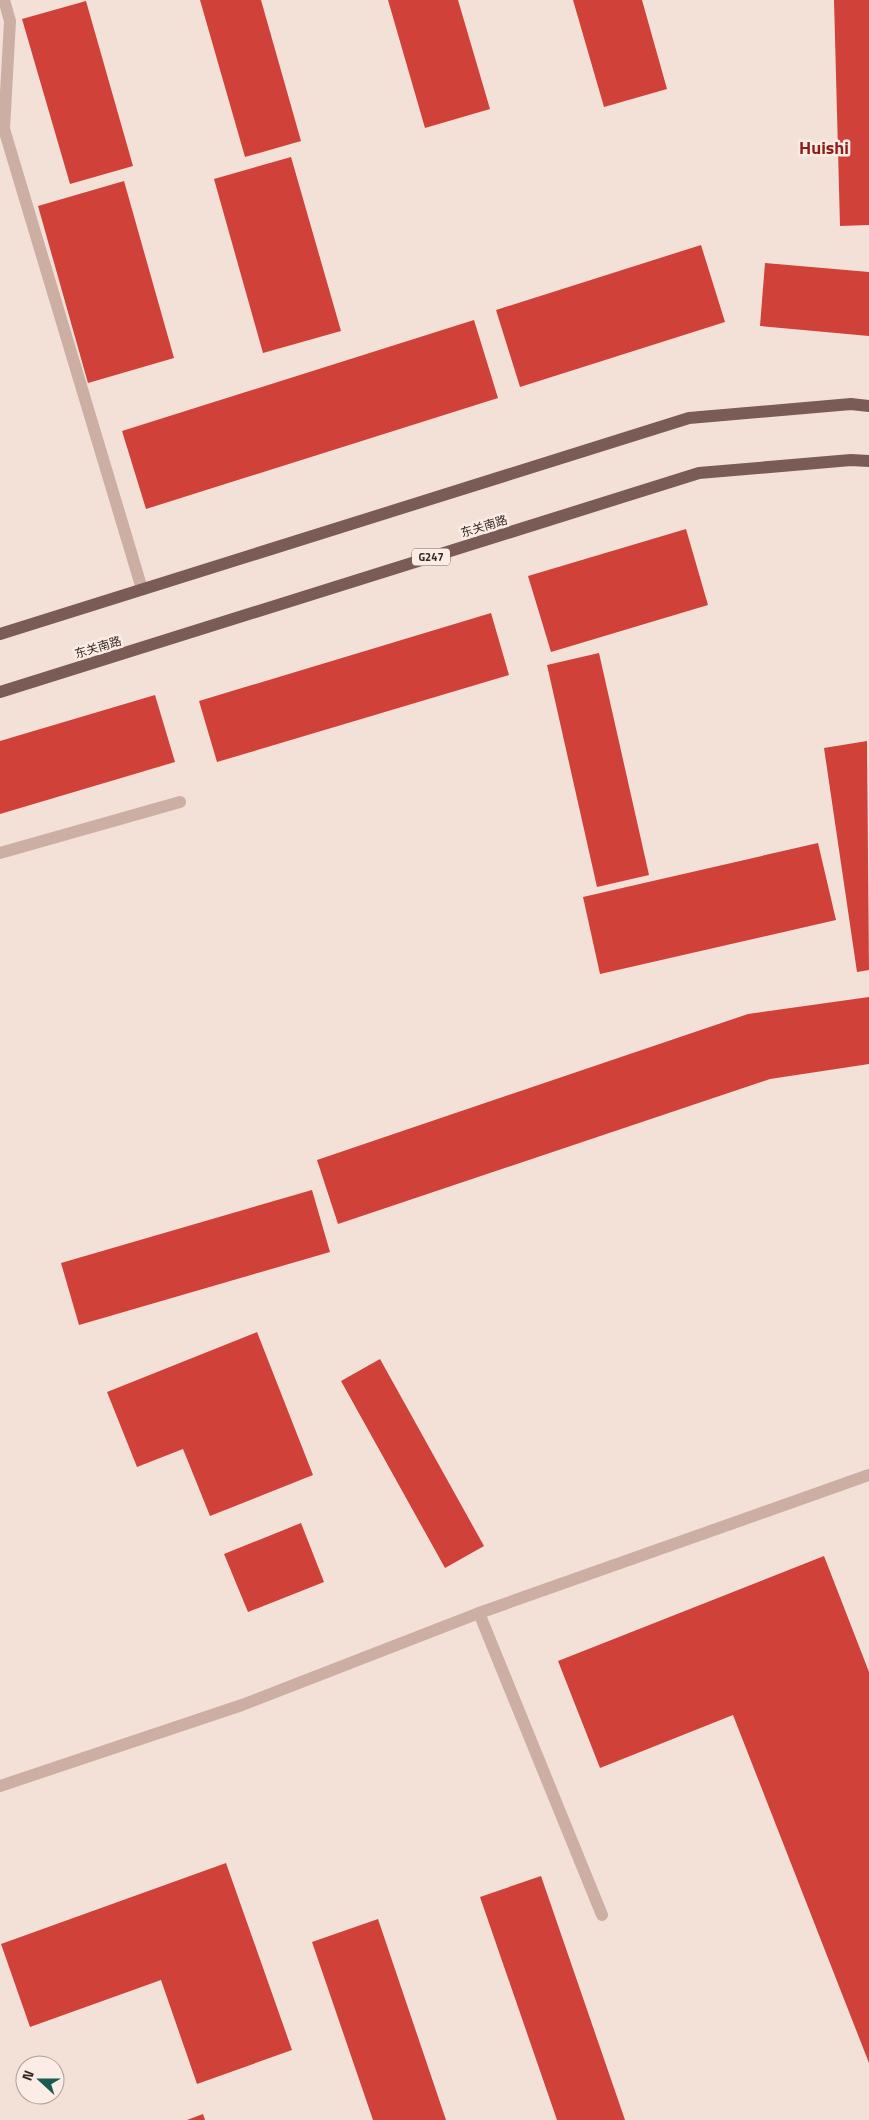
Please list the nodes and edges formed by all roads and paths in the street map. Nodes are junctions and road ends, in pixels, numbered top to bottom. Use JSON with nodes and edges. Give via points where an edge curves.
{"nodes":[{"id":1,"x":4,"y":0,"type":"edge"},
{"id":2,"x":869,"y":406,"type":"edge"},
{"id":3,"x":869,"y":461,"type":"edge"},
{"id":4,"x":142,"y":589,"type":"junction"},
{"id":5,"x":0,"y":634,"type":"edge"},
{"id":6,"x":0,"y":692,"type":"edge"},
{"id":7,"x":180,"y":802,"type":"dead end"},
{"id":8,"x":0,"y":853,"type":"edge"},
{"id":9,"x":869,"y":1475,"type":"edge"},
{"id":10,"x":479,"y":1613,"type":"junction"},
{"id":11,"x":0,"y":1786,"type":"edge"},
{"id":12,"x":602,"y":1915,"type":"dead end"}],
"edges":[{"from":1,"to":4,"type":"street","via":[[10,21],[4,128]]},
{"from":2,"to":4,"type":"main road","via":[[852,404],[689,418]]},
{"from":3,"to":6,"type":"main road","name":"东关南路","number":"G247","via":[[699,472]]},
{"from":4,"to":5,"type":"main road"},
{"from":7,"to":8,"type":"street"},
{"from":9,"to":10,"type":"street"},
{"from":10,"to":11,"type":"street","via":[[242,1705]]},
{"from":10,"to":12,"type":"street"}]}
